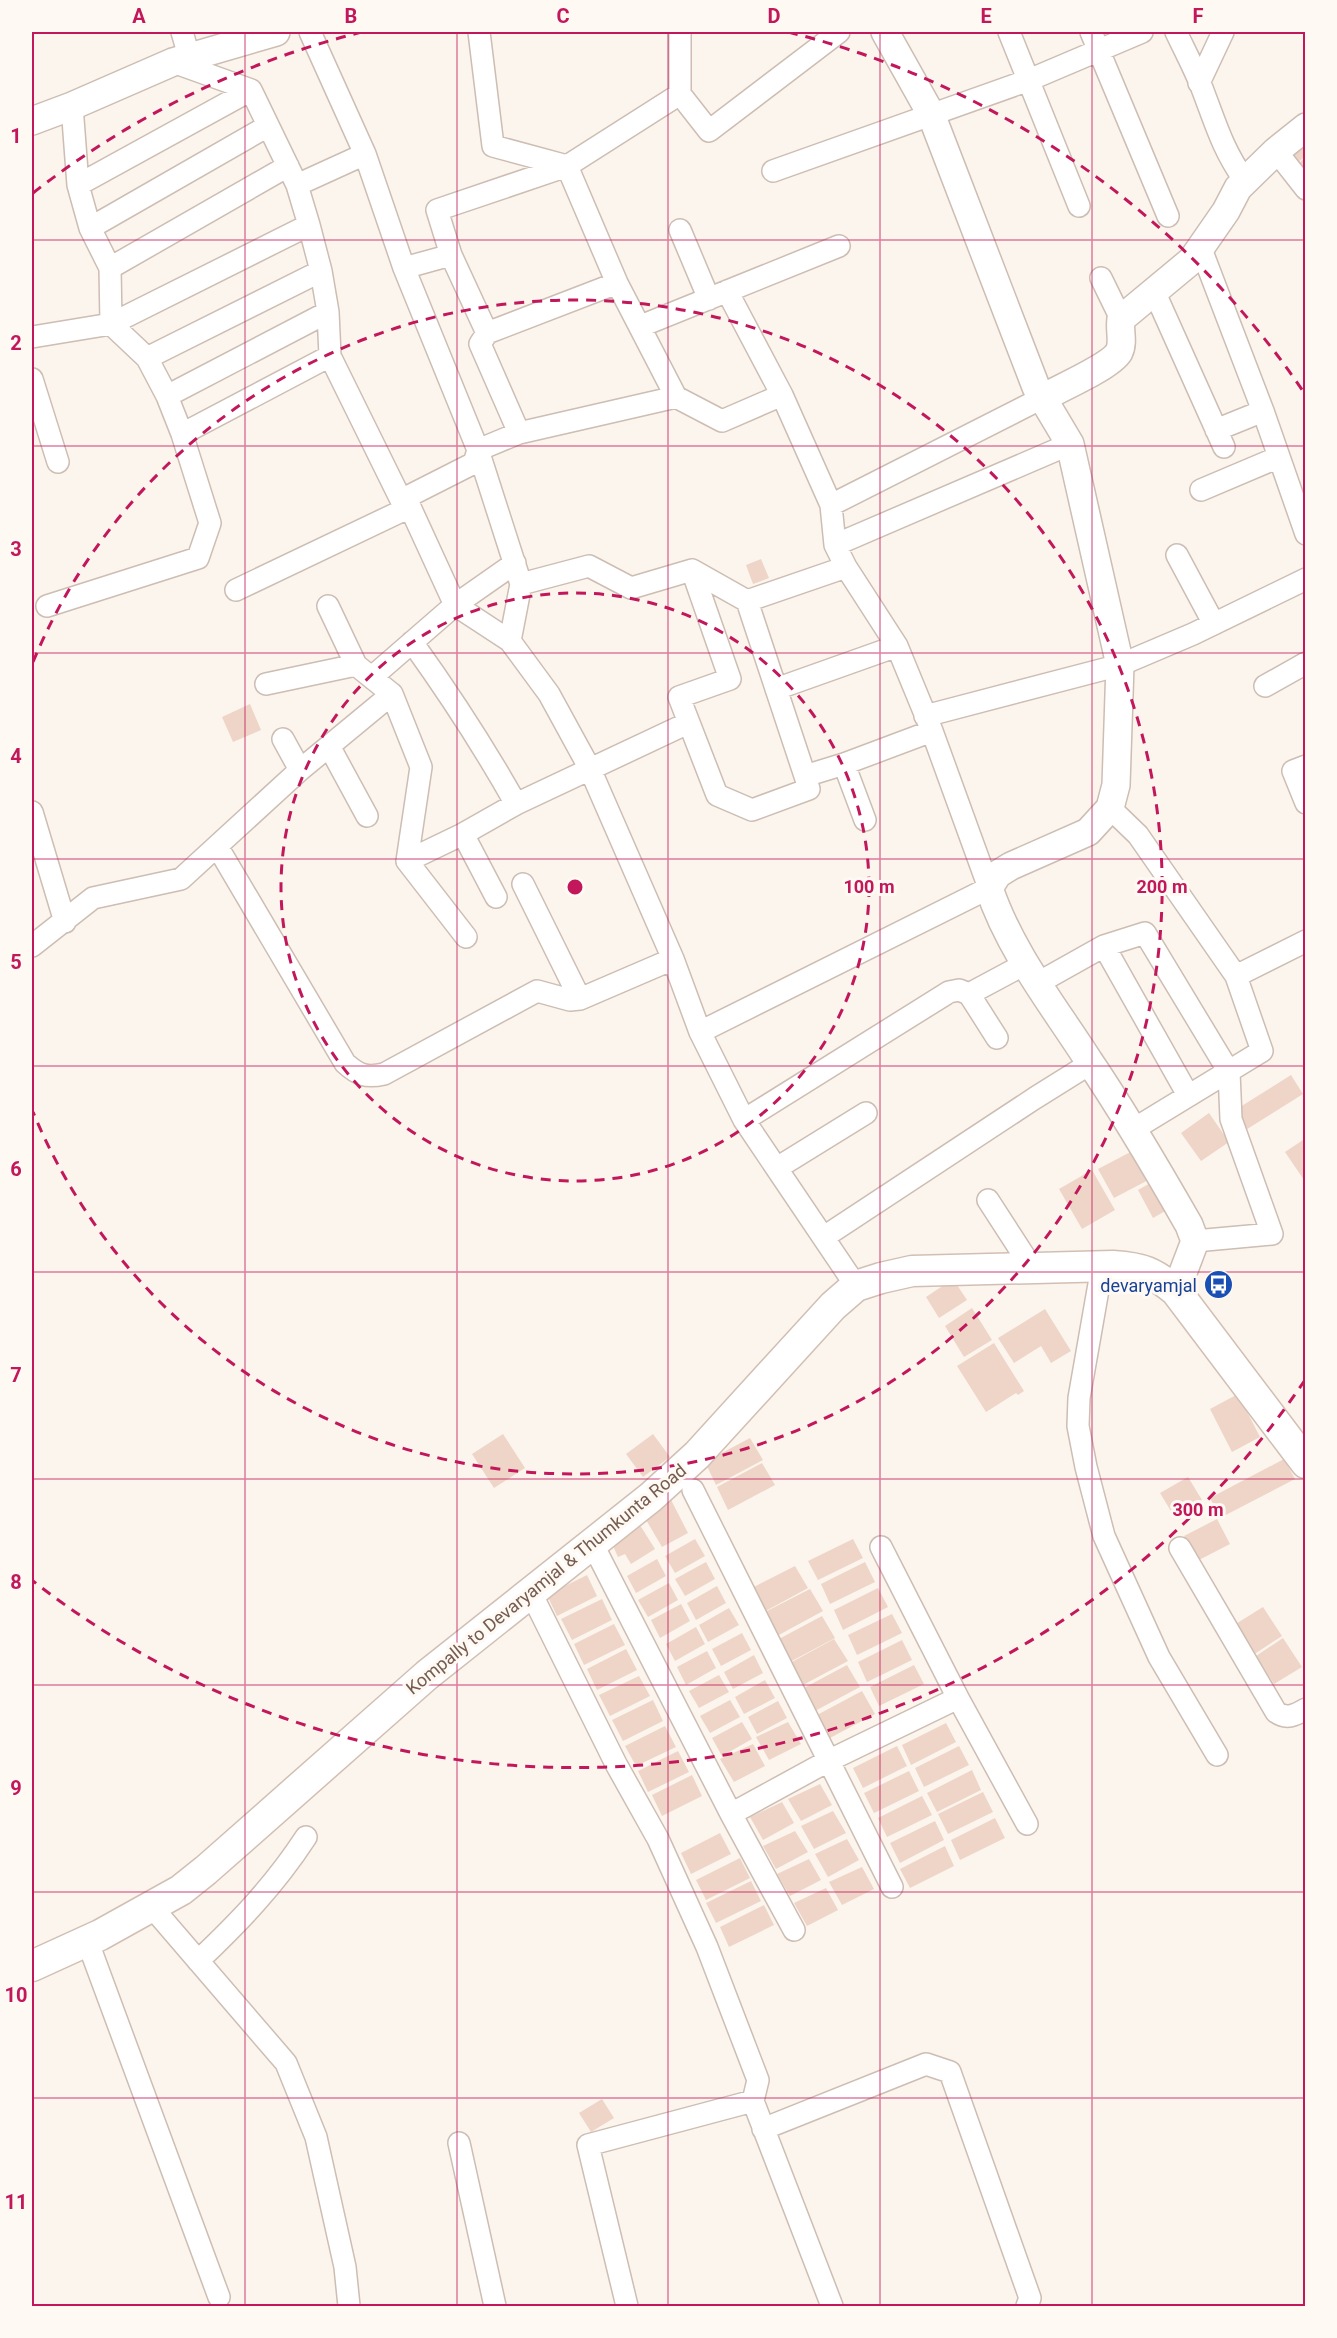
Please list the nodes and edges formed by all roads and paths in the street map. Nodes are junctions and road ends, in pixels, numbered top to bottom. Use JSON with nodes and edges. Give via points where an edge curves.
{"nodes":[{"id":1,"x":276,"y":32,"type":"edge"},
{"id":2,"x":310,"y":32,"type":"edge"},
{"id":3,"x":479,"y":32,"type":"edge"},
{"id":4,"x":680,"y":32,"type":"edge"},
{"id":5,"x":839,"y":32,"type":"edge"},
{"id":6,"x":885,"y":32,"type":"edge"},
{"id":7,"x":1009,"y":32,"type":"edge"},
{"id":8,"x":1091,"y":32,"type":"edge"},
{"id":9,"x":1142,"y":32,"type":"edge"},
{"id":10,"x":1176,"y":32,"type":"edge"},
{"id":11,"x":1223,"y":32,"type":"edge"},
{"id":12,"x":182,"y":50,"type":"edge"},
{"id":13,"x":1099,"y":52,"type":"junction"},
{"id":14,"x":1029,"y":80,"type":"junction"},
{"id":15,"x":1199,"y":83,"type":"junction"},
{"id":16,"x":251,"y":90,"type":"junction"},
{"id":17,"x":680,"y":94,"type":"junction"},
{"id":18,"x":72,"y":106,"type":"junction"},
{"id":19,"x":931,"y":114,"type":"junction"},
{"id":20,"x":32,"y":121,"type":"edge"},
{"id":21,"x":268,"y":126,"type":"junction"},
{"id":22,"x":1305,"y":127,"type":"edge"},
{"id":23,"x":1276,"y":151,"type":"junction"},
{"id":24,"x":365,"y":154,"type":"junction"},
{"id":25,"x":567,"y":166,"type":"junction"},
{"id":26,"x":773,"y":171,"type":"dead end"},
{"id":27,"x":292,"y":176,"type":"junction"},
{"id":28,"x":1245,"y":181,"type":"junction"},
{"id":29,"x":78,"y":186,"type":"junction"},
{"id":30,"x":1305,"y":189,"type":"edge"},
{"id":31,"x":1079,"y":206,"type":"dead end"},
{"id":32,"x":1168,"y":216,"type":"dead end"},
{"id":33,"x":309,"y":225,"type":"junction"},
{"id":34,"x":90,"y":228,"type":"junction"},
{"id":35,"x":680,"y":230,"type":"dead end"},
{"id":36,"x":839,"y":246,"type":"dead end"},
{"id":37,"x":1201,"y":249,"type":"junction"},
{"id":38,"x":451,"y":255,"type":"junction"},
{"id":39,"x":110,"y":268,"type":"junction"},
{"id":40,"x":404,"y":268,"type":"junction"},
{"id":41,"x":321,"y":271,"type":"junction"},
{"id":42,"x":1101,"y":278,"type":"dead end"},
{"id":43,"x":617,"y":283,"type":"junction"},
{"id":44,"x":1154,"y":291,"type":"junction"},
{"id":45,"x":718,"y":295,"type":"junction"},
{"id":46,"x":328,"y":312,"type":"junction"},
{"id":47,"x":1122,"y":319,"type":"junction"},
{"id":48,"x":111,"y":324,"type":"junction"},
{"id":49,"x":641,"y":326,"type":"junction"},
{"id":50,"x":487,"y":333,"type":"junction"},
{"id":51,"x":32,"y":337,"type":"edge"},
{"id":52,"x":330,"y":356,"type":"junction"},
{"id":53,"x":147,"y":358,"type":"junction"},
{"id":54,"x":32,"y":379,"type":"edge"},
{"id":55,"x":782,"y":395,"type":"junction"},
{"id":56,"x":168,"y":396,"type":"junction"},
{"id":57,"x":676,"y":396,"type":"junction"},
{"id":58,"x":1042,"y":399,"type":"junction"},
{"id":59,"x":1263,"y":411,"type":"junction"},
{"id":60,"x":519,"y":433,"type":"junction"},
{"id":61,"x":182,"y":434,"type":"junction"},
{"id":62,"x":1070,"y":444,"type":"junction"},
{"id":63,"x":478,"y":450,"type":"junction"},
{"id":64,"x":1279,"y":457,"type":"junction"},
{"id":65,"x":58,"y":462,"type":"dead end"},
{"id":66,"x":1201,"y":490,"type":"dead end"},
{"id":67,"x":405,"y":503,"type":"junction"},
{"id":68,"x":831,"y":505,"type":"junction"},
{"id":69,"x":1305,"y":534,"type":"edge"},
{"id":70,"x":835,"y":545,"type":"junction"},
{"id":71,"x":1178,"y":555,"type":"dead end"},
{"id":72,"x":515,"y":563,"type":"junction"},
{"id":73,"x":846,"y":567,"type":"junction"},
{"id":74,"x":692,"y":570,"type":"junction"},
{"id":75,"x":1305,"y":579,"type":"edge"},
{"id":76,"x":521,"y":584,"type":"junction"},
{"id":77,"x":236,"y":590,"type":"dead end"},
{"id":78,"x":747,"y":601,"type":"junction"},
{"id":79,"x":455,"y":605,"type":"junction"},
{"id":80,"x":47,"y":606,"type":"dead end"},
{"id":81,"x":328,"y":606,"type":"dead end"},
{"id":82,"x":1214,"y":624,"type":"junction"},
{"id":83,"x":510,"y":641,"type":"junction"},
{"id":84,"x":412,"y":642,"type":"junction"},
{"id":85,"x":897,"y":646,"type":"junction"},
{"id":86,"x":1305,"y":663,"type":"edge"},
{"id":87,"x":1120,"y":665,"type":"junction"},
{"id":88,"x":364,"y":671,"type":"junction"},
{"id":89,"x":266,"y":684,"type":"dead end"},
{"id":90,"x":1264,"y":686,"type":"dead end"},
{"id":91,"x":776,"y":688,"type":"junction"},
{"id":92,"x":392,"y":694,"type":"junction"},
{"id":93,"x":688,"y":723,"type":"junction"},
{"id":94,"x":929,"y":723,"type":"junction"},
{"id":95,"x":283,"y":739,"type":"dead end"},
{"id":96,"x":329,"y":746,"type":"junction"},
{"id":97,"x":844,"y":764,"type":"junction"},
{"id":98,"x":1305,"y":766,"type":"edge"},
{"id":99,"x":300,"y":770,"type":"junction"},
{"id":100,"x":590,"y":770,"type":"junction"},
{"id":101,"x":805,"y":776,"type":"junction"},
{"id":102,"x":1305,"y":803,"type":"edge"},
{"id":103,"x":516,"y":804,"type":"junction"},
{"id":104,"x":1110,"y":808,"type":"junction"},
{"id":105,"x":32,"y":812,"type":"edge"},
{"id":106,"x":366,"y":816,"type":"dead end"},
{"id":107,"x":865,"y":820,"type":"dead end"},
{"id":108,"x":463,"y":834,"type":"junction"},
{"id":109,"x":217,"y":846,"type":"junction"},
{"id":110,"x":406,"y":861,"type":"junction"},
{"id":111,"x":523,"y":884,"type":"dead end"},
{"id":112,"x":989,"y":888,"type":"junction"},
{"id":113,"x":496,"y":897,"type":"dead end"},
{"id":114,"x":65,"y":922,"type":"junction"},
{"id":115,"x":466,"y":937,"type":"dead end"},
{"id":116,"x":1305,"y":941,"type":"edge"},
{"id":117,"x":32,"y":946,"type":"edge"},
{"id":118,"x":1104,"y":946,"type":"junction"},
{"id":119,"x":673,"y":958,"type":"junction"},
{"id":120,"x":1031,"y":973,"type":"junction"},
{"id":121,"x":1236,"y":976,"type":"junction"},
{"id":122,"x":969,"y":994,"type":"junction"},
{"id":123,"x":580,"y":999,"type":"junction"},
{"id":124,"x":700,"y":1032,"type":"junction"},
{"id":125,"x":997,"y":1038,"type":"dead end"},
{"id":126,"x":1091,"y":1064,"type":"junction"},
{"id":127,"x":1229,"y":1072,"type":"junction"},
{"id":128,"x":1188,"y":1095,"type":"junction"},
{"id":129,"x":866,"y":1113,"type":"dead end"},
{"id":130,"x":744,"y":1120,"type":"junction"},
{"id":131,"x":1134,"y":1129,"type":"junction"},
{"id":132,"x":777,"y":1168,"type":"junction"},
{"id":133,"x":988,"y":1200,"type":"dead end"},
{"id":134,"x":824,"y":1237,"type":"junction"},
{"id":135,"x":1195,"y":1241,"type":"junction"},
{"id":136,"x":1102,"y":1267,"type":"junction"},
{"id":137,"x":1032,"y":1268,"type":"junction"},
{"id":138,"x":856,"y":1287,"type":"junction"},
{"id":139,"x":1176,"y":1291,"type":"junction"},
{"id":140,"x":1305,"y":1462,"type":"edge"},
{"id":141,"x":693,"y":1490,"type":"dead end"},
{"id":142,"x":592,"y":1544,"type":"junction"},
{"id":143,"x":881,"y":1547,"type":"dead end"},
{"id":144,"x":1180,"y":1548,"type":"dead end"},
{"id":145,"x":531,"y":1593,"type":"junction"},
{"id":146,"x":958,"y":1698,"type":"junction"},
{"id":147,"x":1305,"y":1709,"type":"edge"},
{"id":148,"x":1217,"y":1755,"type":"dead end"},
{"id":149,"x":828,"y":1761,"type":"junction"},
{"id":150,"x":731,"y":1814,"type":"junction"},
{"id":151,"x":1027,"y":1824,"type":"dead end"},
{"id":152,"x":306,"y":1837,"type":"dead end"},
{"id":153,"x":892,"y":1887,"type":"dead end"},
{"id":154,"x":151,"y":1906,"type":"junction"},
{"id":155,"x":794,"y":1930,"type":"dead end"},
{"id":156,"x":87,"y":1940,"type":"junction"},
{"id":157,"x":198,"y":1961,"type":"junction"},
{"id":158,"x":32,"y":1966,"type":"edge"},
{"id":159,"x":753,"y":2101,"type":"junction"},
{"id":160,"x":763,"y":2129,"type":"junction"},
{"id":161,"x":459,"y":2143,"type":"dead end"},
{"id":162,"x":219,"y":2297,"type":"dead end"},
{"id":163,"x":349,"y":2307,"type":"edge"},
{"id":164,"x":495,"y":2307,"type":"edge"},
{"id":165,"x":627,"y":2307,"type":"edge"},
{"id":166,"x":832,"y":2307,"type":"edge"},
{"id":167,"x":1027,"y":2307,"type":"edge"}],
"edges":[{"from":1,"to":12,"type":"street"},
{"from":2,"to":24,"type":"street"},
{"from":3,"to":25,"type":"street","via":[[493,146]]},
{"from":4,"to":17,"type":"street"},
{"from":5,"to":17,"type":"street","via":[[710,131]]},
{"from":6,"to":19,"type":"street"},
{"from":7,"to":14,"type":"street"},
{"from":8,"to":13,"type":"street"},
{"from":9,"to":13,"type":"street"},
{"from":10,"to":15,"type":"street"},
{"from":11,"to":15,"type":"street"},
{"from":12,"to":16,"type":"street"},
{"from":12,"to":18,"type":"street"},
{"from":13,"to":14,"type":"street"},
{"from":13,"to":32,"type":"street"},
{"from":14,"to":19,"type":"street"},
{"from":14,"to":31,"type":"street"},
{"from":15,"to":28,"type":"street","via":[[1220,140]]},
{"from":16,"to":21,"type":"street"},
{"from":16,"to":29,"type":"street"},
{"from":17,"to":25,"type":"street"},
{"from":18,"to":20,"type":"street"},
{"from":18,"to":29,"type":"street"},
{"from":19,"to":26,"type":"street"},
{"from":19,"to":58,"type":"street"},
{"from":21,"to":27,"type":"street"},
{"from":21,"to":34,"type":"street"},
{"from":22,"to":23,"type":"street"},
{"from":23,"to":28,"type":"street"},
{"from":23,"to":30,"type":"street"},
{"from":24,"to":27,"type":"street"},
{"from":24,"to":40,"type":"street"},
{"from":25,"to":38,"type":"street","via":[[437,210]]},
{"from":25,"to":43,"type":"street"},
{"from":27,"to":33,"type":"street"},
{"from":27,"to":39,"type":"street"},
{"from":28,"to":37,"type":"street"},
{"from":29,"to":34,"type":"street"},
{"from":33,"to":41,"type":"street"},
{"from":33,"to":48,"type":"street"},
{"from":34,"to":39,"type":"street"},
{"from":35,"to":45,"type":"street"},
{"from":36,"to":45,"type":"street"},
{"from":37,"to":44,"type":"street"},
{"from":37,"to":59,"type":"street"},
{"from":38,"to":40,"type":"street"},
{"from":38,"to":50,"type":"street"},
{"from":39,"to":48,"type":"street"},
{"from":40,"to":63,"type":"street"},
{"from":41,"to":46,"type":"street"},
{"from":41,"to":53,"type":"street"},
{"from":42,"to":47,"type":"street"},
{"from":43,"to":49,"type":"street"},
{"from":43,"to":50,"type":"street"},
{"from":44,"to":47,"type":"street"},
{"from":44,"to":59,"type":"street","via":[[1220,439]]},
{"from":45,"to":49,"type":"street"},
{"from":45,"to":55,"type":"street"},
{"from":46,"to":52,"type":"street"},
{"from":46,"to":56,"type":"street"},
{"from":47,"to":58,"type":"street","via":[[1118,353],[1109,362]]},
{"from":48,"to":51,"type":"street"},
{"from":48,"to":53,"type":"street"},
{"from":49,"to":57,"type":"street"},
{"from":50,"to":60,"type":"street","via":[[480,344]]},
{"from":52,"to":61,"type":"street"},
{"from":52,"to":67,"type":"street"},
{"from":53,"to":56,"type":"street"},
{"from":54,"to":65,"type":"street"},
{"from":55,"to":57,"type":"street","via":[[722,421]]},
{"from":55,"to":68,"type":"street"},
{"from":56,"to":61,"type":"street"},
{"from":57,"to":60,"type":"street"},
{"from":58,"to":62,"type":"street"},
{"from":58,"to":68,"type":"street"},
{"from":59,"to":64,"type":"street"},
{"from":60,"to":63,"type":"street"},
{"from":61,"to":80,"type":"street","via":[[210,523],[198,558]]},
{"from":62,"to":70,"type":"street"},
{"from":62,"to":87,"type":"street"},
{"from":63,"to":67,"type":"street","via":[[474,463]]},
{"from":63,"to":72,"type":"street"},
{"from":64,"to":66,"type":"street"},
{"from":64,"to":69,"type":"street"},
{"from":67,"to":77,"type":"street"},
{"from":67,"to":79,"type":"street"},
{"from":68,"to":70,"type":"street"},
{"from":70,"to":73,"type":"street"},
{"from":71,"to":82,"type":"street"},
{"from":72,"to":76,"type":"street"},
{"from":72,"to":79,"type":"street"},
{"from":73,"to":78,"type":"street"},
{"from":73,"to":85,"type":"street"},
{"from":74,"to":76,"type":"street","via":[[631,588],[589,566]]},
{"from":74,"to":78,"type":"street"},
{"from":74,"to":93,"type":"street","via":[[730,679],[679,697]]},
{"from":75,"to":82,"type":"street"},
{"from":76,"to":83,"type":"street"},
{"from":78,"to":91,"type":"street"},
{"from":79,"to":83,"type":"street"},
{"from":79,"to":84,"type":"street"},
{"from":81,"to":88,"type":"street"},
{"from":82,"to":87,"type":"street"},
{"from":83,"to":100,"type":"street","via":[[549,694]]},
{"from":84,"to":88,"type":"street"},
{"from":84,"to":103,"type":"street","via":[[468,722]]},
{"from":85,"to":91,"type":"street"},
{"from":85,"to":94,"type":"street"},
{"from":86,"to":90,"type":"street"},
{"from":87,"to":94,"type":"street"},
{"from":87,"to":104,"type":"street","via":[[1116,785]]},
{"from":88,"to":89,"type":"street"},
{"from":88,"to":92,"type":"street"},
{"from":91,"to":101,"type":"street"},
{"from":92,"to":96,"type":"street"},
{"from":92,"to":110,"type":"street","via":[[421,767]]},
{"from":93,"to":100,"type":"street"},
{"from":93,"to":101,"type":"street","via":[[717,795],[752,810],[810,789]]},
{"from":94,"to":97,"type":"street"},
{"from":94,"to":112,"type":"street"},
{"from":95,"to":99,"type":"street"},
{"from":96,"to":99,"type":"street"},
{"from":96,"to":106,"type":"street"},
{"from":97,"to":101,"type":"street"},
{"from":97,"to":107,"type":"street"},
{"from":98,"to":102,"type":"street","via":[[1293,771]]},
{"from":99,"to":109,"type":"street"},
{"from":100,"to":103,"type":"street"},
{"from":100,"to":119,"type":"street"},
{"from":103,"to":108,"type":"street"},
{"from":104,"to":112,"type":"street","via":[[1088,832],[1011,866],[998,874]]},
{"from":104,"to":121,"type":"street","via":[[1138,835]]},
{"from":105,"to":114,"type":"street"},
{"from":108,"to":110,"type":"street"},
{"from":108,"to":113,"type":"street"},
{"from":109,"to":114,"type":"street","via":[[181,879],[93,898]]},
{"from":109,"to":123,"type":"street","via":[[345,1063],[356,1073],[370,1077],[384,1074],[537,991]]},
{"from":110,"to":115,"type":"street"},
{"from":111,"to":123,"type":"street"},
{"from":112,"to":120,"type":"street"},
{"from":112,"to":124,"type":"street"},
{"from":114,"to":117,"type":"street"},
{"from":116,"to":121,"type":"street"},
{"from":118,"to":120,"type":"street"},
{"from":118,"to":127,"type":"street","via":[[1145,933]]},
{"from":118,"to":128,"type":"street"},
{"from":119,"to":123,"type":"street"},
{"from":119,"to":124,"type":"street"},
{"from":120,"to":122,"type":"street"},
{"from":120,"to":126,"type":"street"},
{"from":121,"to":127,"type":"street","via":[[1262,1051]]},
{"from":122,"to":125,"type":"street"},
{"from":122,"to":130,"type":"street","via":[[949,992]]},
{"from":124,"to":130,"type":"street"},
{"from":126,"to":131,"type":"street"},
{"from":126,"to":134,"type":"street"},
{"from":127,"to":128,"type":"street"},
{"from":127,"to":135,"type":"street","via":[[1231,1119],[1272,1234]]},
{"from":128,"to":131,"type":"street"},
{"from":129,"to":132,"type":"street"},
{"from":130,"to":132,"type":"street"},
{"from":131,"to":135,"type":"street"},
{"from":132,"to":134,"type":"street"},
{"from":133,"to":137,"type":"street"},
{"from":134,"to":138,"type":"street"},
{"from":135,"to":139,"type":"street"},
{"from":136,"to":137,"type":"main road","name":"Kompally to Devaryamjal & Thumkunta Road"},
{"from":136,"to":139,"type":"main road","name":"Kompally to Devaryamjal & Thumkunta Road","via":[[1137,1268],[1155,1274]]},
{"from":136,"to":148,"type":"street","via":[[1079,1398],[1078,1426],[1086,1467],[1104,1536],[1159,1657]]},
{"from":137,"to":138,"type":"main road","name":"Kompally to Devaryamjal & Thumkunta Road","via":[[912,1271]]},
{"from":138,"to":142,"type":"main road","name":"Kompally to Devaryamjal & Thumkunta Road","via":[[833,1306],[697,1455]]},
{"from":139,"to":140,"type":"main road","name":"Kompally to Devaryamjal & Thumkunta Road"},
{"from":141,"to":149,"type":"street"},
{"from":142,"to":145,"type":"main road","name":"Kompally to Devaryamjal & Thumkunta Road"},
{"from":142,"to":150,"type":"street"},
{"from":143,"to":146,"type":"street"},
{"from":144,"to":147,"type":"street","via":[[1276,1712],[1290,1717]]},
{"from":145,"to":154,"type":"main road","name":"Kompally to Devaryamjal & Thumkunta Road","via":[[427,1675],[206,1870],[181,1890]]},
{"from":145,"to":159,"type":"street","via":[[658,1839],[707,1947],[758,2080]]},
{"from":146,"to":149,"type":"street"},
{"from":146,"to":151,"type":"street"},
{"from":149,"to":150,"type":"street"},
{"from":149,"to":153,"type":"street"},
{"from":150,"to":155,"type":"street"},
{"from":152,"to":157,"type":"street","via":[[284,1871],[252,1908]]},
{"from":154,"to":156,"type":"main road","name":"Kompally to Devaryamjal & Thumkunta Road"},
{"from":154,"to":157,"type":"street"},
{"from":156,"to":158,"type":"main road","name":"Kompally to Devaryamjal & Thumkunta Road"},
{"from":156,"to":162,"type":"street"},
{"from":157,"to":163,"type":"street","via":[[286,2063],[316,2137],[345,2267]]},
{"from":159,"to":160,"type":"street"},
{"from":159,"to":165,"type":"street","via":[[588,2145]]},
{"from":160,"to":166,"type":"street"},
{"from":160,"to":167,"type":"street","via":[[926,2064],[950,2072],[1030,2298]]},
{"from":161,"to":164,"type":"street"}]}
